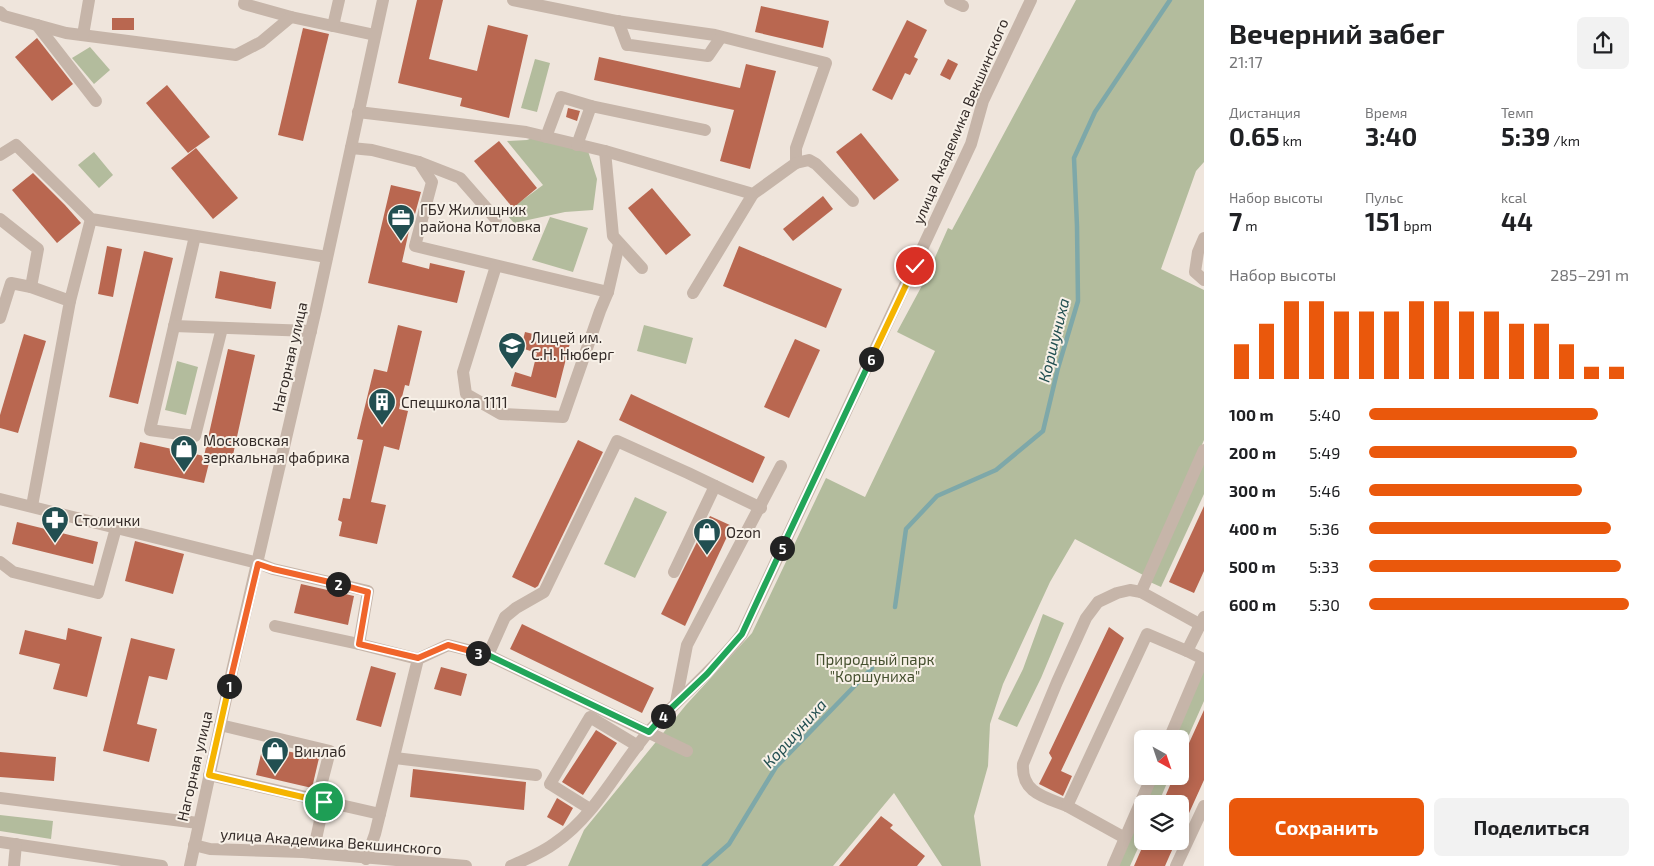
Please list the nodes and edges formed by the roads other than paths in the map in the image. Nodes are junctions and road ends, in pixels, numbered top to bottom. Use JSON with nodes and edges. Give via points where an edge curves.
{"nodes":[{"id":1,"x":90,"y":0,"type":"edge"},
{"id":2,"x":245,"y":0,"type":"edge"},
{"id":3,"x":339,"y":0,"type":"edge"},
{"id":4,"x":383,"y":0,"type":"edge"},
{"id":5,"x":512,"y":0,"type":"edge"},
{"id":6,"x":950,"y":0,"type":"edge"},
{"id":7,"x":1030,"y":0,"type":"edge"},
{"id":8,"x":962,"y":6,"type":"dead end"},
{"id":9,"x":0,"y":12,"type":"edge"},
{"id":10,"x":291,"y":17,"type":"junction"},
{"id":11,"x":618,"y":21,"type":"junction"},
{"id":12,"x":37,"y":25,"type":"junction"},
{"id":13,"x":333,"y":26,"type":"junction"},
{"id":14,"x":83,"y":35,"type":"junction"},
{"id":15,"x":375,"y":35,"type":"junction"},
{"id":16,"x":721,"y":37,"type":"junction"},
{"id":17,"x":96,"y":101,"type":"dead end"},
{"id":18,"x":591,"y":106,"type":"junction"},
{"id":19,"x":358,"y":112,"type":"junction"},
{"id":20,"x":706,"y":130,"type":"dead end"},
{"id":21,"x":546,"y":137,"type":"junction"},
{"id":22,"x":577,"y":145,"type":"junction"},
{"id":23,"x":351,"y":148,"type":"junction"},
{"id":24,"x":605,"y":151,"type":"junction"},
{"id":25,"x":0,"y":155,"type":"edge"},
{"id":26,"x":419,"y":162,"type":"junction"},
{"id":27,"x":796,"y":163,"type":"junction"},
{"id":28,"x":753,"y":194,"type":"junction"},
{"id":29,"x":853,"y":201,"type":"dead end"},
{"id":30,"x":0,"y":219,"type":"edge"},
{"id":31,"x":91,"y":219,"type":"junction"},
{"id":32,"x":496,"y":219,"type":"dead end"},
{"id":33,"x":195,"y":236,"type":"junction"},
{"id":34,"x":1204,"y":238,"type":"edge"},
{"id":35,"x":619,"y":244,"type":"junction"},
{"id":36,"x":327,"y":257,"type":"junction"},
{"id":37,"x":496,"y":266,"type":"junction"},
{"id":38,"x":642,"y":268,"type":"dead end"},
{"id":39,"x":1204,"y":280,"type":"edge"},
{"id":40,"x":31,"y":287,"type":"junction"},
{"id":41,"x":608,"y":292,"type":"junction"},
{"id":42,"x":693,"y":293,"type":"dead end"},
{"id":43,"x":70,"y":301,"type":"junction"},
{"id":44,"x":0,"y":318,"type":"edge"},
{"id":45,"x":174,"y":326,"type":"junction"},
{"id":46,"x":222,"y":328,"type":"junction"},
{"id":47,"x":311,"y":331,"type":"junction"},
{"id":48,"x":1204,"y":450,"type":"edge"},
{"id":49,"x":782,"y":466,"type":"dead end"},
{"id":50,"x":716,"y":486,"type":"junction"},
{"id":51,"x":0,"y":499,"type":"edge"},
{"id":52,"x":32,"y":506,"type":"junction"},
{"id":53,"x":761,"y":508,"type":"junction"},
{"id":54,"x":116,"y":528,"type":"junction"},
{"id":55,"x":0,"y":562,"type":"edge"},
{"id":56,"x":258,"y":564,"type":"junction"},
{"id":57,"x":674,"y":572,"type":"dead end"},
{"id":58,"x":1141,"y":592,"type":"junction"},
{"id":59,"x":1202,"y":621,"type":"edge"},
{"id":60,"x":276,"y":626,"type":"dead end"},
{"id":61,"x":359,"y":644,"type":"junction"},
{"id":62,"x":1187,"y":651,"type":"junction"},
{"id":63,"x":488,"y":655,"type":"junction"},
{"id":64,"x":418,"y":658,"type":"junction"},
{"id":65,"x":676,"y":702,"type":"junction"},
{"id":66,"x":220,"y":724,"type":"junction"},
{"id":67,"x":1173,"y":730,"type":"edge"},
{"id":68,"x":649,"y":732,"type":"junction"},
{"id":69,"x":638,"y":746,"type":"junction"},
{"id":70,"x":687,"y":751,"type":"dead end"},
{"id":71,"x":395,"y":758,"type":"junction"},
{"id":72,"x":209,"y":775,"type":"junction"},
{"id":73,"x":536,"y":775,"type":"dead end"},
{"id":74,"x":1148,"y":785,"type":"edge"},
{"id":75,"x":0,"y":798,"type":"edge"},
{"id":76,"x":320,"y":801,"type":"junction"},
{"id":77,"x":1067,"y":806,"type":"junction"},
{"id":78,"x":1204,"y":806,"type":"edge"},
{"id":79,"x":590,"y":809,"type":"junction"},
{"id":80,"x":380,"y":814,"type":"junction"},
{"id":81,"x":198,"y":823,"type":"junction"},
{"id":82,"x":1125,"y":838,"type":"junction"},
{"id":83,"x":0,"y":842,"type":"edge"},
{"id":84,"x":16,"y":844,"type":"junction"},
{"id":85,"x":194,"y":845,"type":"junction"},
{"id":86,"x":314,"y":854,"type":"junction"},
{"id":87,"x":366,"y":859,"type":"junction"},
{"id":88,"x":406,"y":864,"type":"edge"},
{"id":89,"x":14,"y":866,"type":"edge"},
{"id":90,"x":162,"y":866,"type":"edge"},
{"id":91,"x":190,"y":866,"type":"edge"},
{"id":92,"x":465,"y":866,"type":"edge"},
{"id":93,"x":511,"y":866,"type":"edge"},
{"id":94,"x":1113,"y":866,"type":"edge"},
{"id":95,"x":1176,"y":866,"type":"edge"}],
"edges":[{"from":1,"to":14,"type":"street"},
{"from":2,"to":10,"type":"street","via":[[244,4]]},
{"from":3,"to":13,"type":"street"},
{"from":4,"to":15,"type":"street","name":"Нагорная улица"},
{"from":5,"to":11,"type":"street"},
{"from":6,"to":8,"type":"street"},
{"from":7,"to":65,"type":"street","name":"улица Академика Векшинского","via":[[983,101],[971,144],[742,634],[707,674]]},
{"from":9,"to":12,"type":"street"},
{"from":10,"to":13,"type":"street"},
{"from":10,"to":14,"type":"street","via":[[262,42],[236,56]]},
{"from":11,"to":16,"type":"street"},
{"from":11,"to":16,"type":"street","via":[[627,45],[708,56]]},
{"from":12,"to":14,"type":"street"},
{"from":12,"to":17,"type":"street"},
{"from":13,"to":15,"type":"street"},
{"from":15,"to":19,"type":"street","name":"Нагорная улица"},
{"from":16,"to":27,"type":"street","via":[[826,63],[796,148]]},
{"from":18,"to":20,"type":"street"},
{"from":18,"to":21,"type":"street","via":[[561,97]]},
{"from":18,"to":22,"type":"street"},
{"from":19,"to":21,"type":"street"},
{"from":19,"to":23,"type":"street","name":"Нагорная улица"},
{"from":21,"to":22,"type":"street"},
{"from":22,"to":24,"type":"street"},
{"from":23,"to":26,"type":"street"},
{"from":23,"to":36,"type":"street","name":"Нагорная улица"},
{"from":24,"to":28,"type":"street"},
{"from":24,"to":35,"type":"street","via":[[613,236]]},
{"from":25,"to":31,"type":"street","via":[[16,145]]},
{"from":26,"to":32,"type":"street","via":[[460,178]]},
{"from":26,"to":37,"type":"street","via":[[432,182],[415,246]]},
{"from":27,"to":28,"type":"street"},
{"from":27,"to":29,"type":"street","via":[[809,160],[816,164]]},
{"from":28,"to":42,"type":"street"},
{"from":30,"to":40,"type":"street","via":[[38,249]]},
{"from":31,"to":33,"type":"street"},
{"from":31,"to":43,"type":"street"},
{"from":33,"to":36,"type":"street"},
{"from":33,"to":45,"type":"street"},
{"from":34,"to":39,"type":"street","via":[[1195,272]]},
{"from":35,"to":38,"type":"street"},
{"from":35,"to":41,"type":"street"},
{"from":36,"to":47,"type":"street","name":"Нагорная улица"},
{"from":37,"to":41,"type":"street"},
{"from":37,"to":41,"type":"street","via":[[463,372],[466,394],[501,414],[563,417]]},
{"from":40,"to":43,"type":"street"},
{"from":40,"to":44,"type":"street","via":[[11,283]]},
{"from":43,"to":52,"type":"street"},
{"from":45,"to":46,"type":"street"},
{"from":45,"to":46,"type":"street","via":[[150,430],[195,436]]},
{"from":46,"to":47,"type":"street"},
{"from":47,"to":56,"type":"street","name":"Нагорная улица"},
{"from":48,"to":58,"type":"street"},
{"from":49,"to":53,"type":"street"},
{"from":50,"to":53,"type":"street"},
{"from":50,"to":57,"type":"street"},
{"from":50,"to":63,"type":"street","via":[[617,441],[544,592],[505,617]]},
{"from":51,"to":52,"type":"street"},
{"from":52,"to":54,"type":"street"},
{"from":53,"to":65,"type":"street","via":[[687,645]]},
{"from":54,"to":55,"type":"street","via":[[98,593],[13,572]]},
{"from":54,"to":56,"type":"street"},
{"from":56,"to":61,"type":"street","via":[[368,592]]},
{"from":56,"to":66,"type":"street","name":"Нагорная улица"},
{"from":58,"to":59,"type":"street"},
{"from":58,"to":77,"type":"street","via":[[1130,590],[1109,596],[1098,602],[1086,618],[1023,764],[1024,779],[1033,792]]},
{"from":59,"to":62,"type":"street"},
{"from":60,"to":61,"type":"street"},
{"from":61,"to":64,"type":"street"},
{"from":62,"to":67,"type":"street","via":[[1203,659]]},
{"from":62,"to":77,"type":"street","via":[[1148,634]]},
{"from":63,"to":64,"type":"street","via":[[448,645]]},
{"from":63,"to":68,"type":"street"},
{"from":64,"to":71,"type":"street"},
{"from":65,"to":68,"type":"street","name":"улица Академика Векшинского"},
{"from":66,"to":72,"type":"street","name":"Нагорная улица"},
{"from":66,"to":76,"type":"street","via":[[330,751]]},
{"from":68,"to":69,"type":"street","name":"улица Академика Векшинского"},
{"from":68,"to":70,"type":"street"},
{"from":69,"to":79,"type":"street","name":"улица Академика Векшинского"},
{"from":69,"to":79,"type":"street","via":[[590,717],[550,784]]},
{"from":71,"to":73,"type":"street"},
{"from":71,"to":80,"type":"street"},
{"from":72,"to":76,"type":"street"},
{"from":72,"to":81,"type":"street","name":"Нагорная улица"},
{"from":74,"to":82,"type":"street"},
{"from":75,"to":81,"type":"street"},
{"from":76,"to":80,"type":"street"},
{"from":76,"to":86,"type":"street"},
{"from":77,"to":82,"type":"street"},
{"from":78,"to":95,"type":"street"},
{"from":79,"to":93,"type":"street","name":"улица Академика Векшинского","via":[[556,843]]},
{"from":80,"to":87,"type":"street"},
{"from":81,"to":85,"type":"street","name":"Нагорная улица"},
{"from":82,"to":94,"type":"street"},
{"from":83,"to":84,"type":"street"},
{"from":84,"to":89,"type":"street"},
{"from":84,"to":90,"type":"street"},
{"from":85,"to":86,"type":"street","name":"улица Академика Векшинского","via":[[210,849]]},
{"from":85,"to":91,"type":"street","name":"Нагорная улица"},
{"from":86,"to":87,"type":"street","name":"улица Академика Векшинского"},
{"from":87,"to":88,"type":"street","name":"улица Академика Векшинского"},
{"from":88,"to":92,"type":"street","name":"улица Академика Векшинского"}]}
